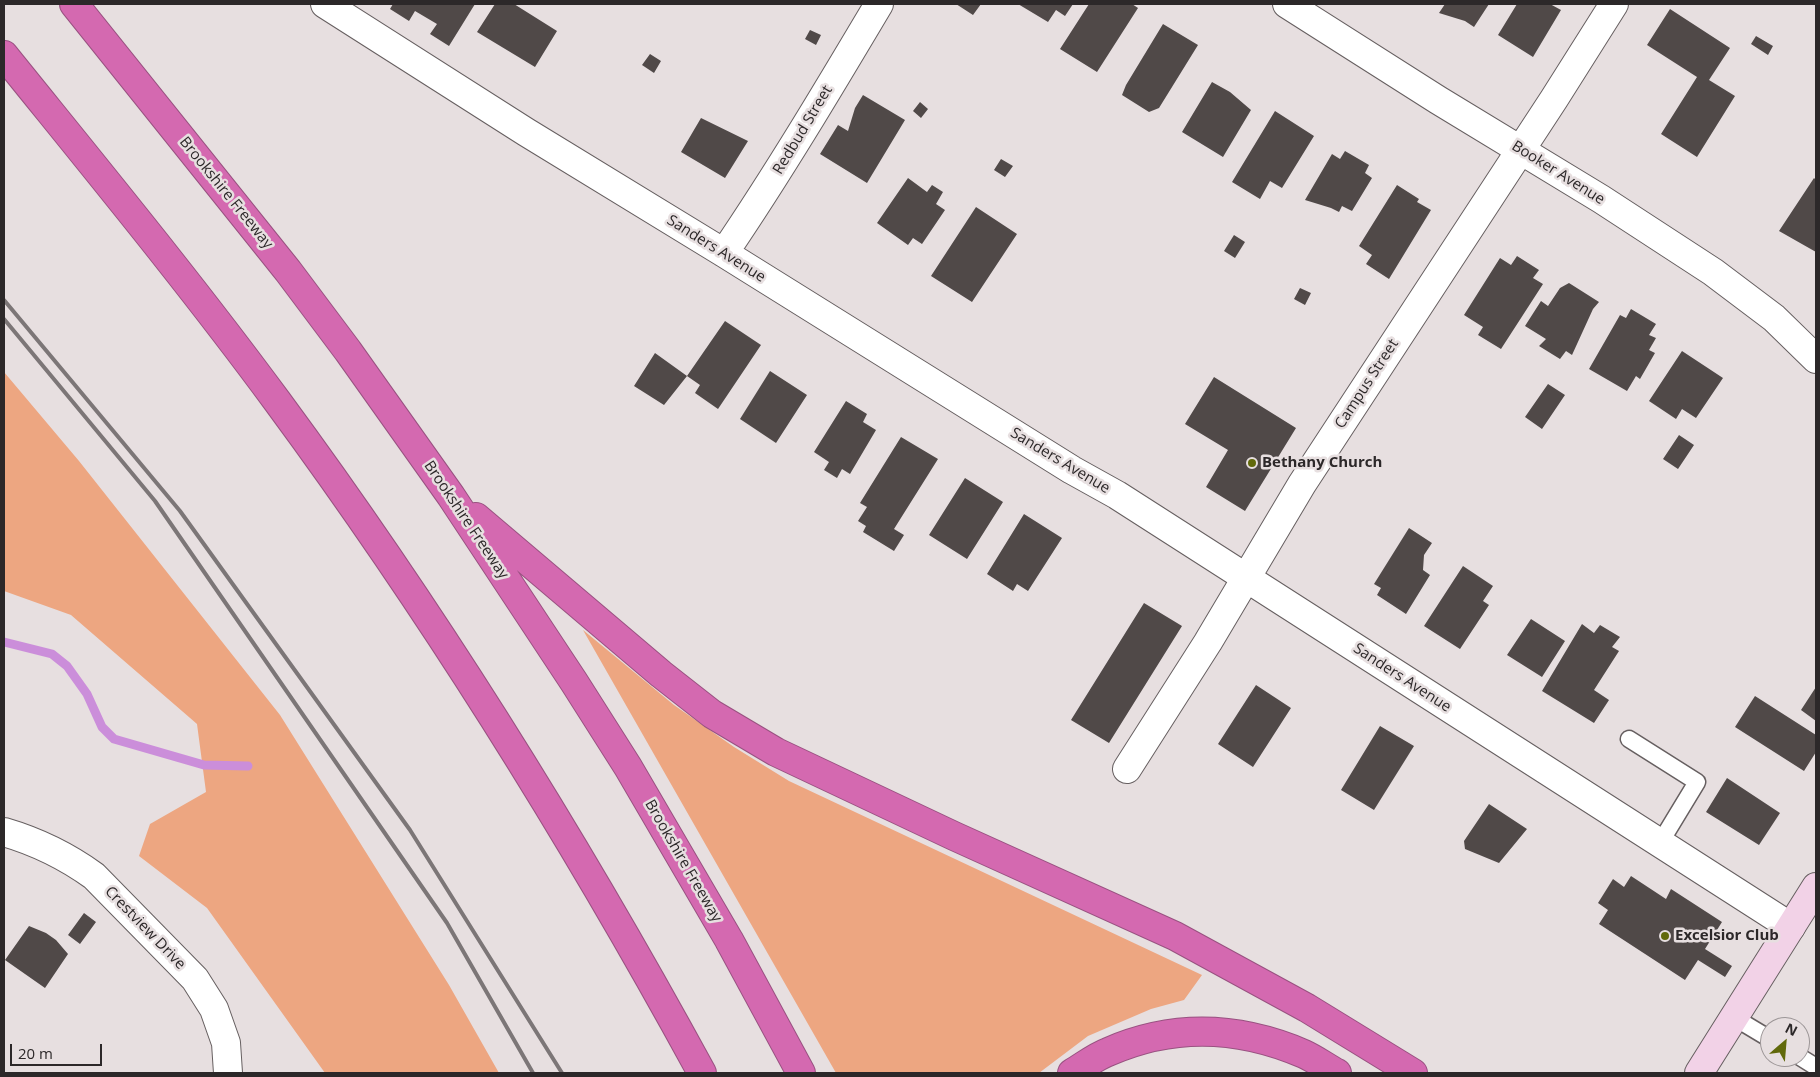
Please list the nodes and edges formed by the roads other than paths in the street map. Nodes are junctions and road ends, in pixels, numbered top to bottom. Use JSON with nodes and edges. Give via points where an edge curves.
{"nodes":[{"id":1,"x":74,"y":4,"type":"edge"},
{"id":2,"x":325,"y":4,"type":"edge"},
{"id":3,"x":879,"y":4,"type":"edge"},
{"id":4,"x":1287,"y":4,"type":"edge"},
{"id":5,"x":1614,"y":4,"type":"edge"},
{"id":6,"x":4,"y":55,"type":"edge"},
{"id":7,"x":1520,"y":149,"type":"junction"},
{"id":8,"x":724,"y":253,"type":"junction"},
{"id":9,"x":1816,"y":359,"type":"edge"},
{"id":10,"x":451,"y":496,"type":"junction"},
{"id":11,"x":1246,"y":578,"type":"junction"},
{"id":12,"x":1629,"y":738,"type":"dead end"},
{"id":13,"x":1127,"y":769,"type":"dead end"},
{"id":14,"x":4,"y":832,"type":"edge"},
{"id":15,"x":1660,"y":843,"type":"junction"},
{"id":16,"x":1816,"y":887,"type":"edge"},
{"id":17,"x":1791,"y":927,"type":"junction"},
{"id":18,"x":1735,"y":1018,"type":"junction"},
{"id":19,"x":1760,"y":1033,"type":"edge"},
{"id":20,"x":228,"y":1073,"type":"edge"},
{"id":21,"x":702,"y":1073,"type":"edge"},
{"id":22,"x":801,"y":1073,"type":"edge"},
{"id":23,"x":1072,"y":1073,"type":"edge"},
{"id":24,"x":1337,"y":1073,"type":"edge"},
{"id":25,"x":1413,"y":1073,"type":"edge"},
{"id":26,"x":1699,"y":1073,"type":"edge"}],
"edges":[{"from":1,"to":10,"type":"highway","name":"Brookshire Freeway","via":[[288,271]]},
{"from":2,"to":8,"type":"street","name":"Sanders Avenue"},
{"from":3,"to":8,"type":"street","name":"Redbud Street","via":[[770,184]]},
{"from":4,"to":7,"type":"street","name":"Booker Avenue"},
{"from":5,"to":7,"type":"street","name":"Campus Street"},
{"from":6,"to":21,"type":"highway","via":[[219,324],[393,564],[553,812]]},
{"from":7,"to":9,"type":"street","name":"Booker Avenue","via":[[1713,272],[1774,318]]},
{"from":7,"to":11,"type":"street","name":"Campus Street","via":[[1302,484]]},
{"from":8,"to":11,"type":"street","name":"Sanders Avenue"},
{"from":10,"to":22,"type":"highway","name":"Brookshire Freeway","via":[[628,767]]},
{"from":10,"to":25,"type":"highway","via":[[712,714],[776,752],[1175,936],[1307,1008]]},
{"from":11,"to":13,"type":"street","name":"Campus Street"},
{"from":11,"to":15,"type":"street","name":"Sanders Avenue"},
{"from":12,"to":15,"type":"lane","via":[[1697,782]]},
{"from":14,"to":20,"type":"street","name":"Crestview Drive","via":[[34,841],[76,862],[94,876],[195,980],[214,1009],[226,1043]]},
{"from":15,"to":17,"type":"street","name":"Sanders Avenue"},
{"from":16,"to":17,"type":"main road"},
{"from":17,"to":18,"type":"main road"},
{"from":18,"to":19,"type":"lane"},
{"from":18,"to":26,"type":"main road"},
{"from":23,"to":24,"type":"highway","via":[[1107,1052],[1149,1037],[1171,1032],[1217,1031],[1263,1038],[1306,1054]]}]}
